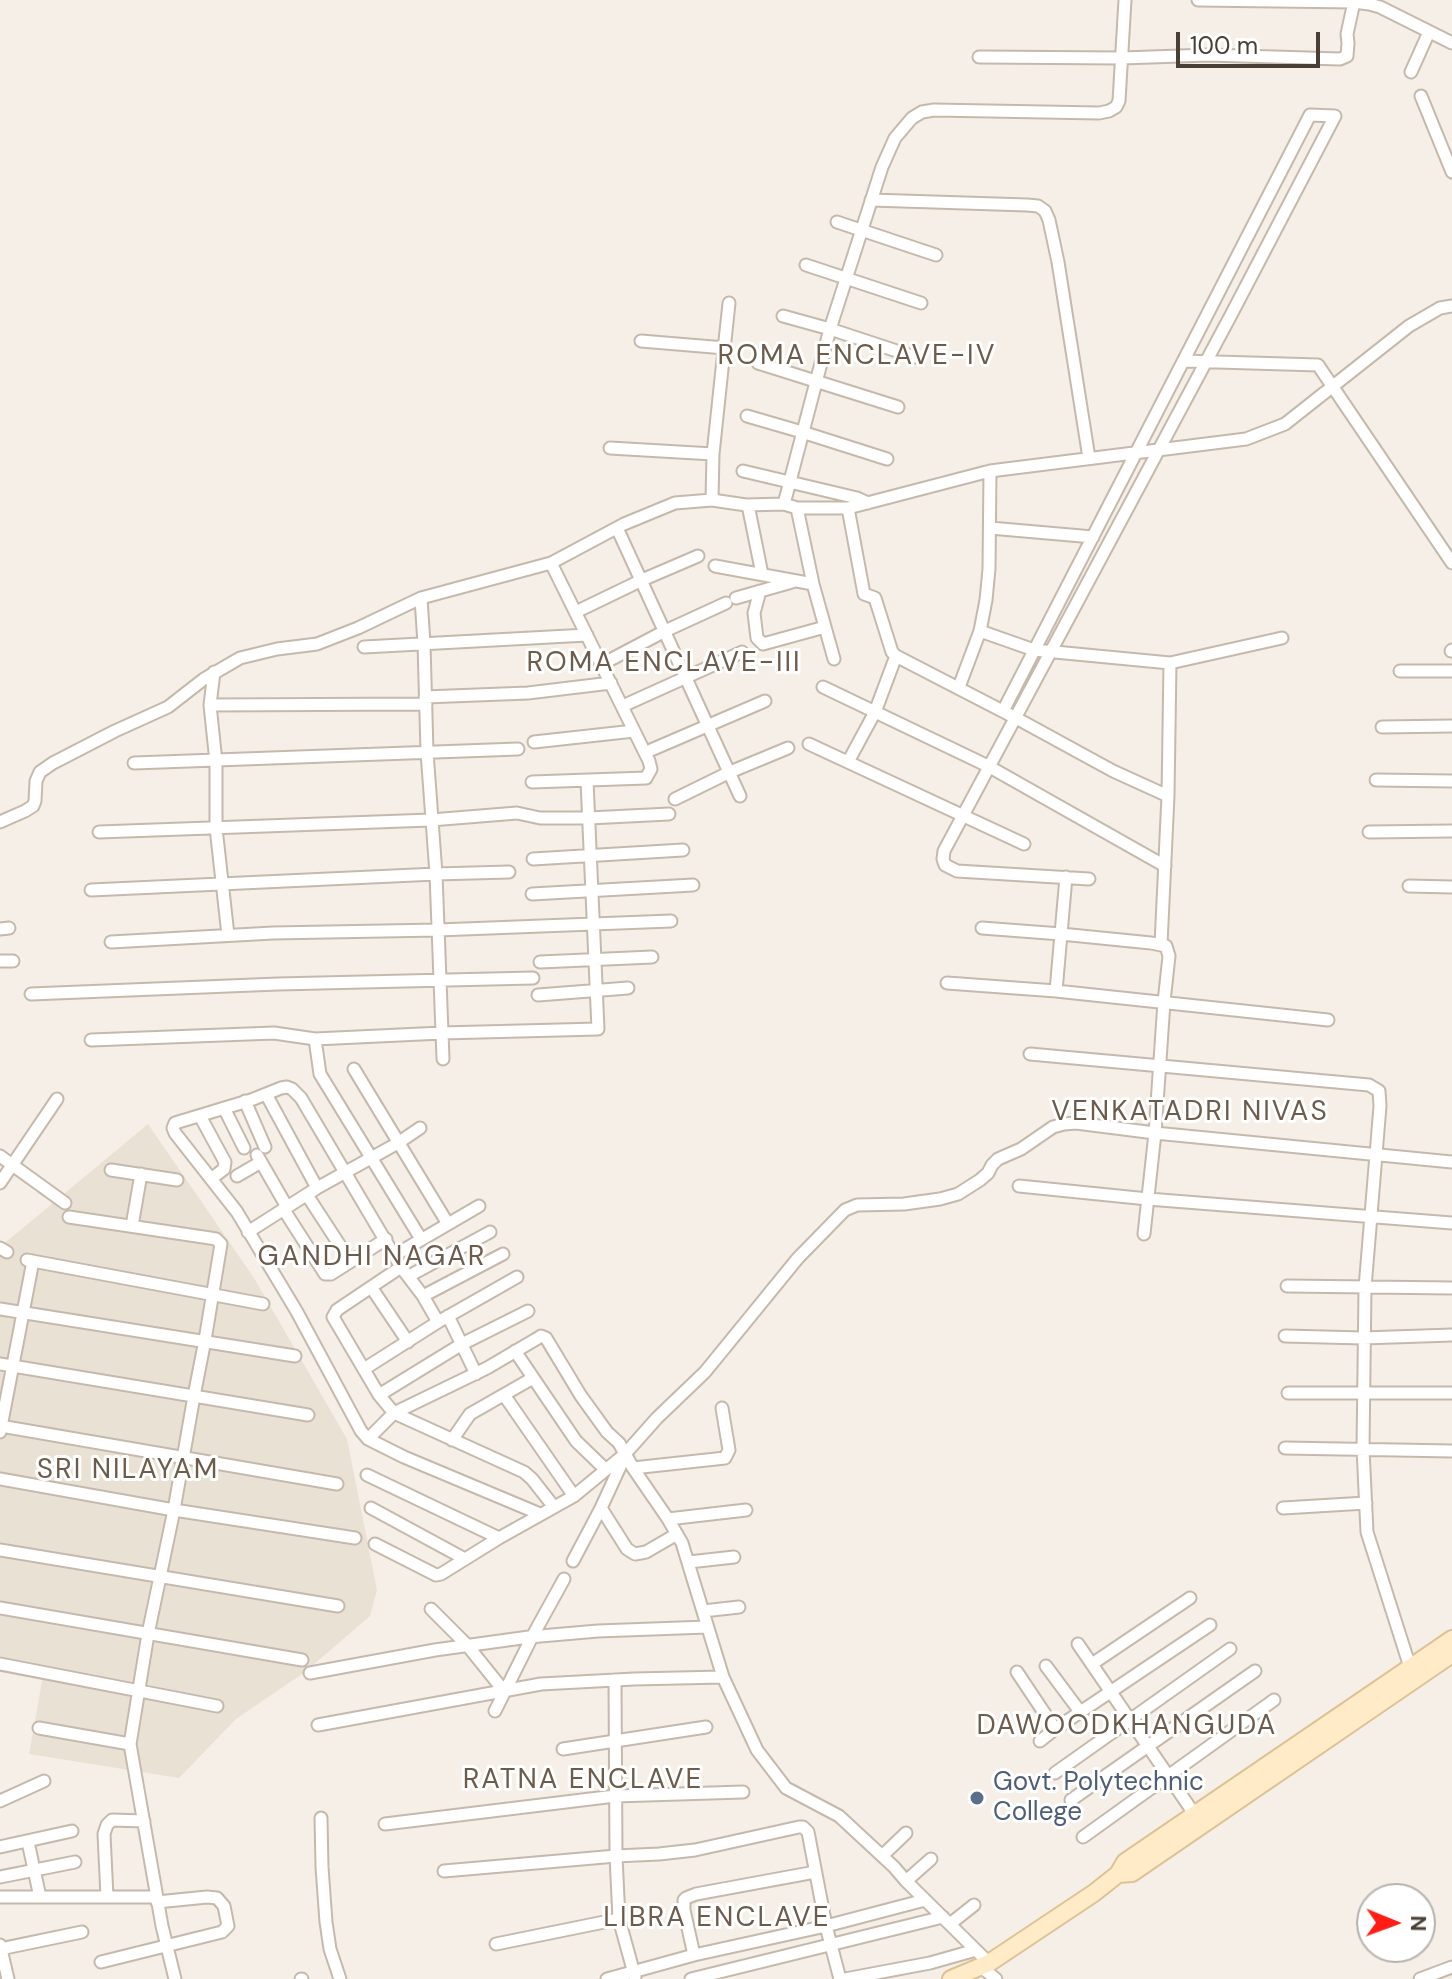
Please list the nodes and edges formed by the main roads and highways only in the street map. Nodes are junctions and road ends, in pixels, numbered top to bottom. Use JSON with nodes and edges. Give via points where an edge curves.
{"nodes":[{"id":1,"x":1452,"y":1639,"type":"edge"},
{"id":2,"x":1452,"y":1654,"type":"edge"},
{"id":3,"x":1118,"y":1874,"type":"junction"},
{"id":4,"x":951,"y":1979,"type":"edge"}],
"edges":[{"from":1,"to":3,"type":"main road","via":[[1125,1862]]},
{"from":2,"to":3,"type":"main road","via":[[1132,1873]]},
{"from":3,"to":4,"type":"main road","via":[[985,1965]]}]}
